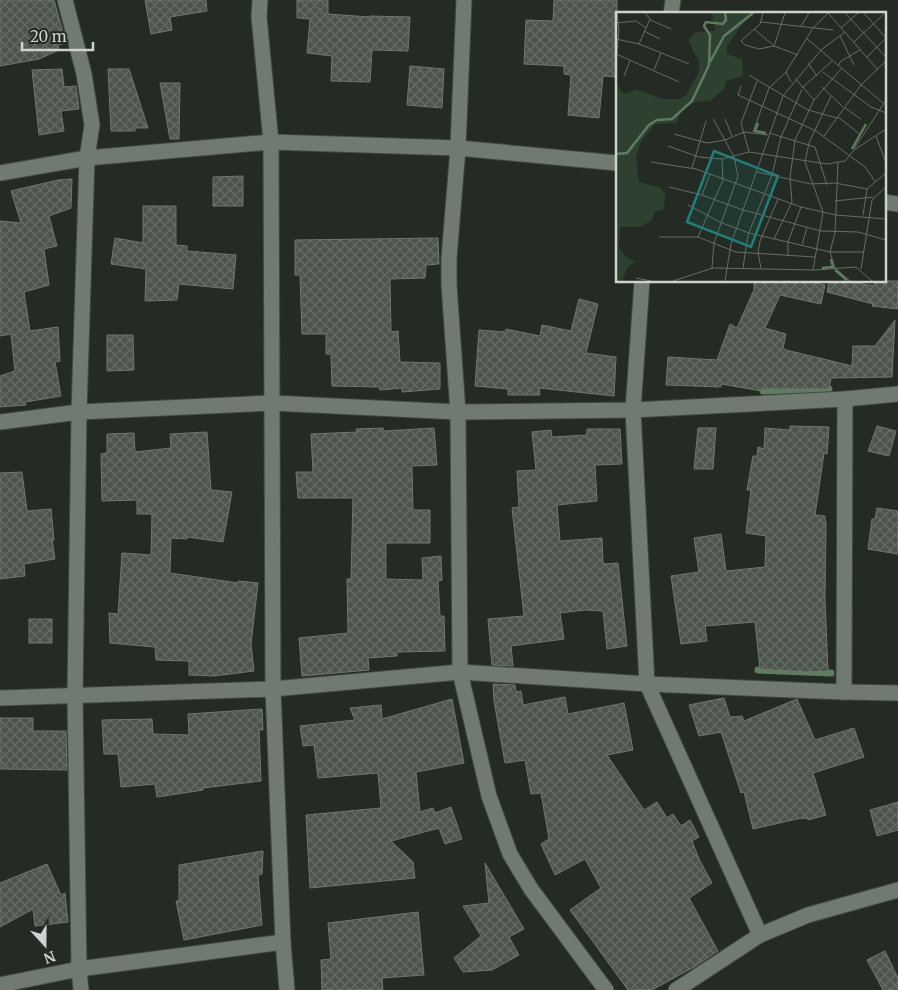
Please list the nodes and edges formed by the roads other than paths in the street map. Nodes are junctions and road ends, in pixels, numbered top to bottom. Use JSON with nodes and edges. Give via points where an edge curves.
{"nodes":[{"id":1,"x":66,"y":0,"type":"edge"},
{"id":2,"x":260,"y":0,"type":"edge"},
{"id":3,"x":464,"y":0,"type":"edge"},
{"id":4,"x":272,"y":142,"type":"junction"},
{"id":5,"x":458,"y":148,"type":"junction"},
{"id":6,"x":87,"y":158,"type":"junction"},
{"id":7,"x":616,"y":163,"type":"edge"},
{"id":8,"x":0,"y":173,"type":"edge"},
{"id":9,"x":642,"y":282,"type":"edge"},
{"id":10,"x":898,"y":394,"type":"edge"},
{"id":11,"x":844,"y":399,"type":"junction"},
{"id":12,"x":272,"y":403,"type":"junction"},
{"id":13,"x":633,"y":410,"type":"junction"},
{"id":14,"x":79,"y":412,"type":"junction"},
{"id":15,"x":458,"y":412,"type":"junction"},
{"id":16,"x":0,"y":422,"type":"edge"},
{"id":17,"x":460,"y":672,"type":"junction"},
{"id":18,"x":648,"y":684,"type":"junction"},
{"id":19,"x":272,"y":689,"type":"junction"},
{"id":20,"x":844,"y":692,"type":"junction"},
{"id":21,"x":898,"y":693,"type":"edge"},
{"id":22,"x":75,"y":696,"type":"junction"},
{"id":23,"x":0,"y":698,"type":"edge"},
{"id":24,"x":898,"y":890,"type":"edge"},
{"id":25,"x":760,"y":935,"type":"junction"},
{"id":26,"x":283,"y":942,"type":"junction"},
{"id":27,"x":79,"y":969,"type":"junction"},
{"id":28,"x":0,"y":985,"type":"edge"},
{"id":29,"x":81,"y":990,"type":"edge"},
{"id":30,"x":287,"y":990,"type":"edge"},
{"id":31,"x":606,"y":990,"type":"edge"},
{"id":32,"x":676,"y":990,"type":"edge"}],
"edges":[{"from":1,"to":6,"type":"street","via":[[84,74],[92,125]]},
{"from":2,"to":4,"type":"street"},
{"from":3,"to":5,"type":"street"},
{"from":4,"to":5,"type":"street"},
{"from":4,"to":6,"type":"street"},
{"from":4,"to":12,"type":"street"},
{"from":5,"to":7,"type":"street"},
{"from":5,"to":15,"type":"street","via":[[449,276]]},
{"from":6,"to":8,"type":"street"},
{"from":6,"to":14,"type":"street"},
{"from":9,"to":13,"type":"street"},
{"from":10,"to":11,"type":"street"},
{"from":11,"to":13,"type":"street"},
{"from":11,"to":20,"type":"street"},
{"from":12,"to":14,"type":"street"},
{"from":12,"to":15,"type":"street"},
{"from":12,"to":19,"type":"street"},
{"from":13,"to":15,"type":"street"},
{"from":13,"to":18,"type":"street"},
{"from":14,"to":16,"type":"street"},
{"from":14,"to":22,"type":"street"},
{"from":15,"to":17,"type":"street"},
{"from":17,"to":18,"type":"street"},
{"from":17,"to":19,"type":"street"},
{"from":17,"to":31,"type":"street","via":[[489,796],[510,854],[531,889]]},
{"from":18,"to":20,"type":"street"},
{"from":18,"to":25,"type":"street"},
{"from":19,"to":22,"type":"street"},
{"from":19,"to":26,"type":"street"},
{"from":20,"to":21,"type":"street"},
{"from":22,"to":23,"type":"street"},
{"from":22,"to":27,"type":"street"},
{"from":24,"to":25,"type":"street","via":[[808,915]]},
{"from":25,"to":32,"type":"street"},
{"from":26,"to":27,"type":"street"},
{"from":26,"to":30,"type":"street"},
{"from":27,"to":28,"type":"street"},
{"from":27,"to":29,"type":"street"}]}
